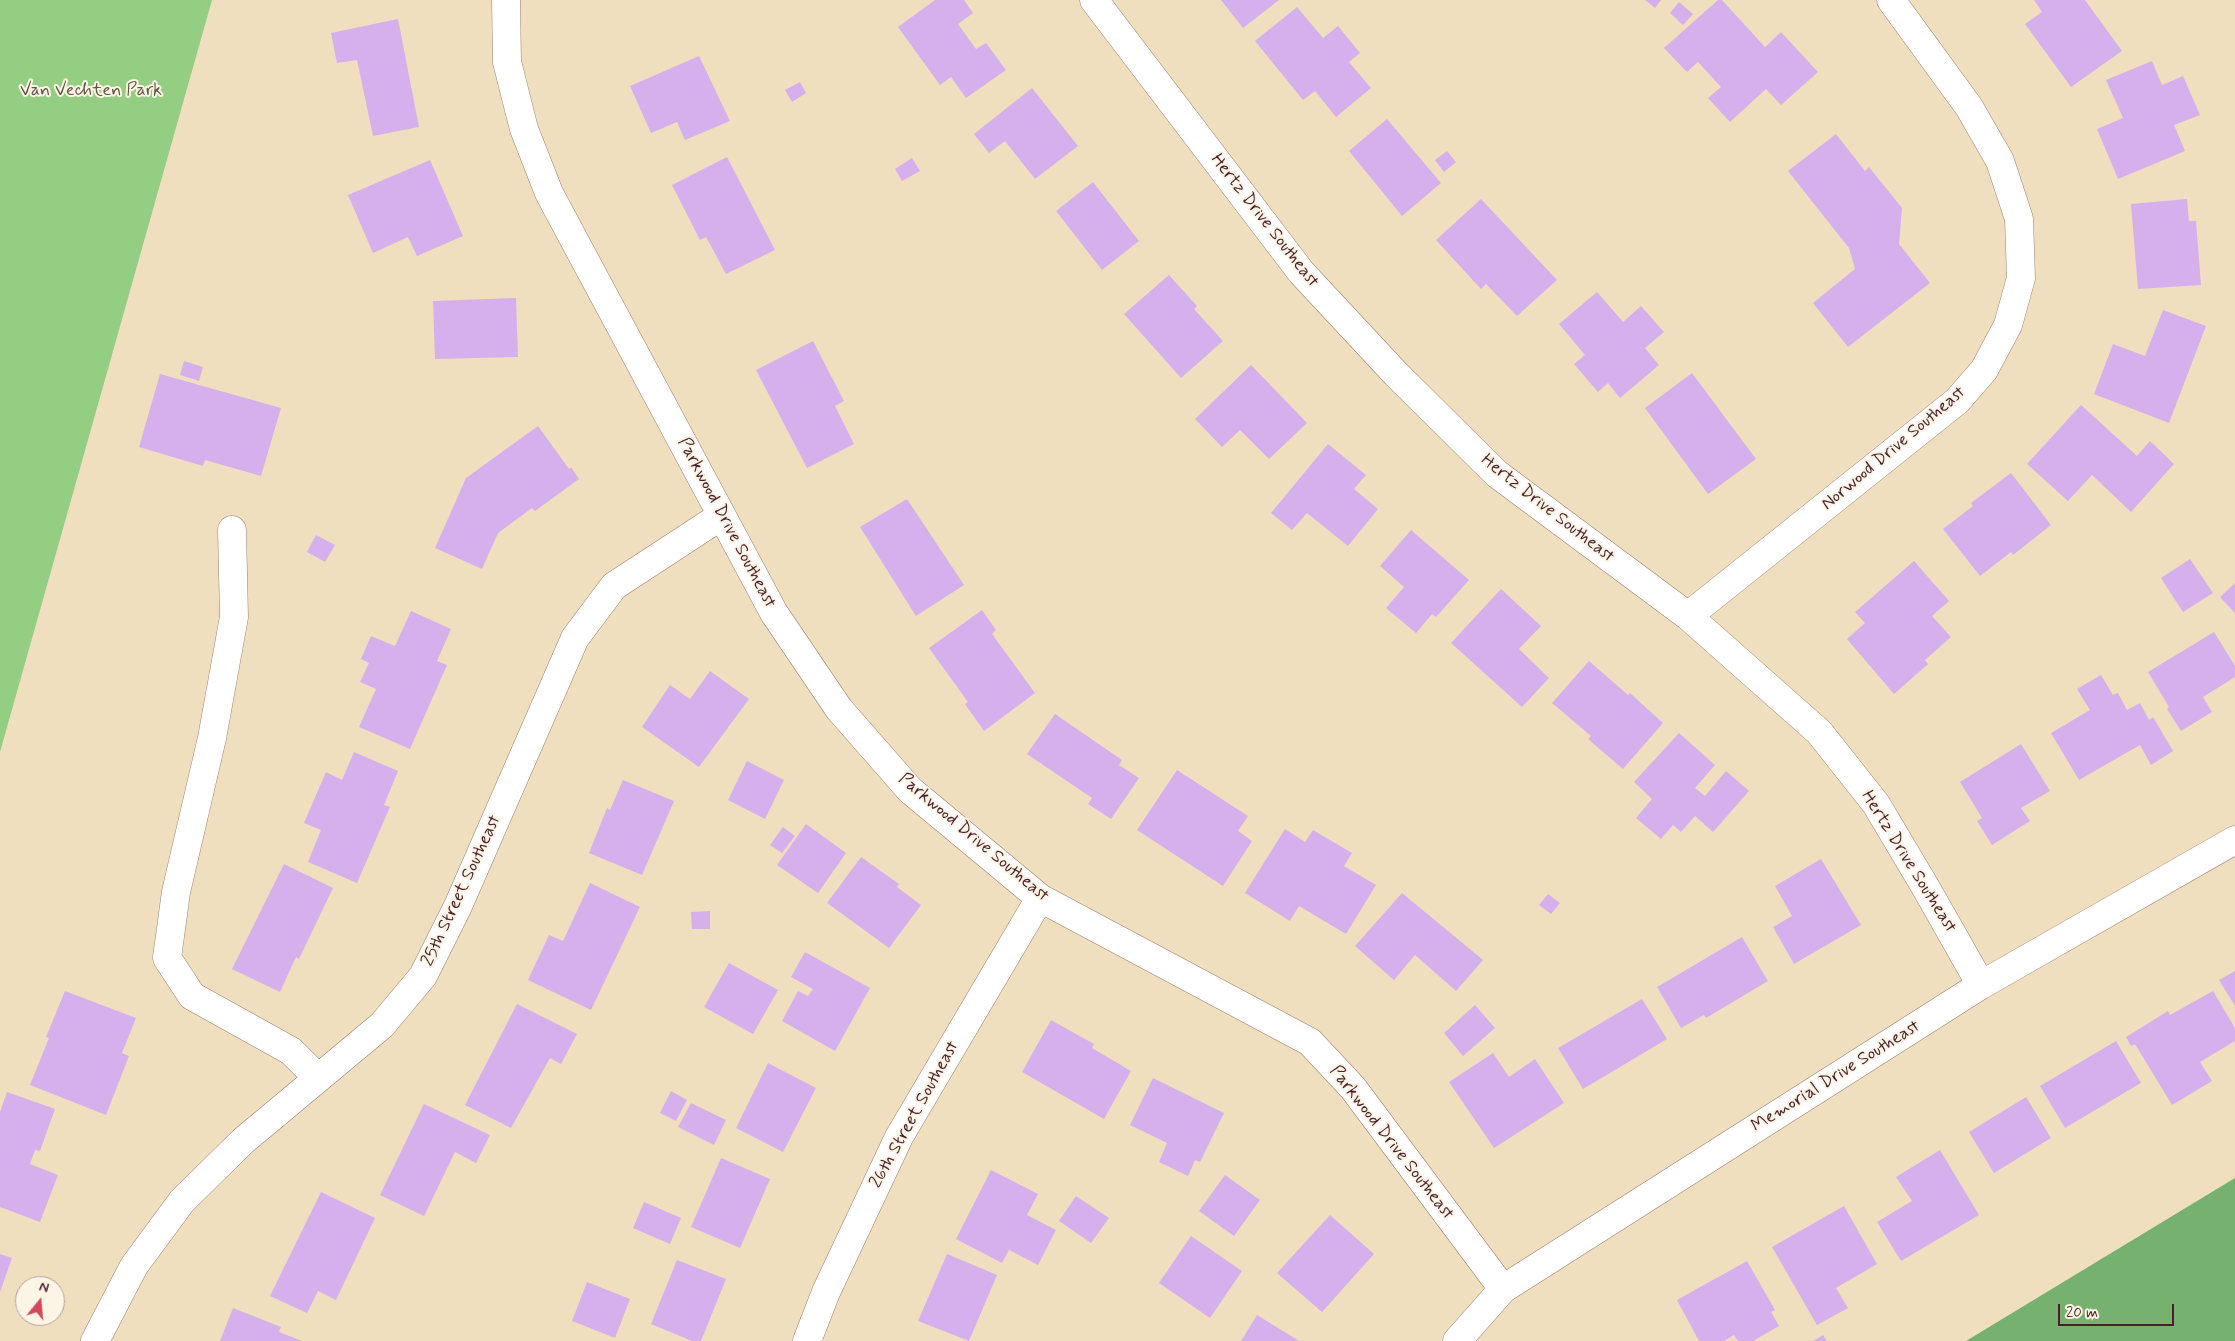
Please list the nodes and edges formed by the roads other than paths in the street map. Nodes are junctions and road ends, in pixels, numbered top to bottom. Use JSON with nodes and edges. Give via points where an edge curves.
{"nodes":[{"id":1,"x":506,"y":0,"type":"edge"},
{"id":2,"x":1094,"y":0,"type":"edge"},
{"id":3,"x":1891,"y":0,"type":"edge"},
{"id":4,"x":721,"y":516,"type":"junction"},
{"id":5,"x":232,"y":530,"type":"dead end"},
{"id":6,"x":1688,"y":616,"type":"junction"},
{"id":7,"x":2235,"y":840,"type":"edge"},
{"id":8,"x":1040,"y":898,"type":"junction"},
{"id":9,"x":1981,"y":985,"type":"junction"},
{"id":10,"x":318,"y":1078,"type":"junction"},
{"id":11,"x":1503,"y":1289,"type":"junction"},
{"id":12,"x":95,"y":1341,"type":"edge"},
{"id":13,"x":807,"y":1341,"type":"edge"},
{"id":14,"x":1457,"y":1341,"type":"edge"}],
"edges":[{"from":1,"to":4,"type":"street","name":"Parkwood Drive Southeast","via":[[507,62],[524,129],[549,193]]},
{"from":2,"to":6,"type":"street","name":"Hertz Drive Southeast","via":[[1301,272],[1396,374],[1497,474]]},
{"from":3,"to":6,"type":"street","name":"Norwood Drive Southeast","via":[[1969,107],[2000,161],[2020,219],[2021,278],[2008,325],[1984,370],[1957,401]]},
{"from":4,"to":8,"type":"street","name":"Parkwood Drive Southeast","via":[[774,613],[839,709],[910,790]]},
{"from":4,"to":10,"type":"street","name":"25th Street Southeast","via":[[614,586],[575,638],[458,906],[423,976],[382,1025]]},
{"from":5,"to":10,"type":"street","via":[[234,617],[212,738],[176,892],[167,958],[192,996],[291,1051]]},
{"from":6,"to":9,"type":"street","name":"Hertz Drive Southeast","via":[[1819,732],[1876,804]]},
{"from":7,"to":9,"type":"street","name":"Memorial Drive Southeast"},
{"from":8,"to":11,"type":"street","name":"Parkwood Drive Southeast","via":[[1310,1042],[1353,1088]]},
{"from":8,"to":13,"type":"street","name":"26th Street Southeast","via":[[899,1137],[826,1292]]},
{"from":9,"to":11,"type":"street","name":"Memorial Drive Southeast"},
{"from":10,"to":12,"type":"street","name":"25th Street Southeast","via":[[243,1140],[182,1201],[134,1266]]},
{"from":11,"to":14,"type":"street","name":"Memorial Drive Southeast"}]}
